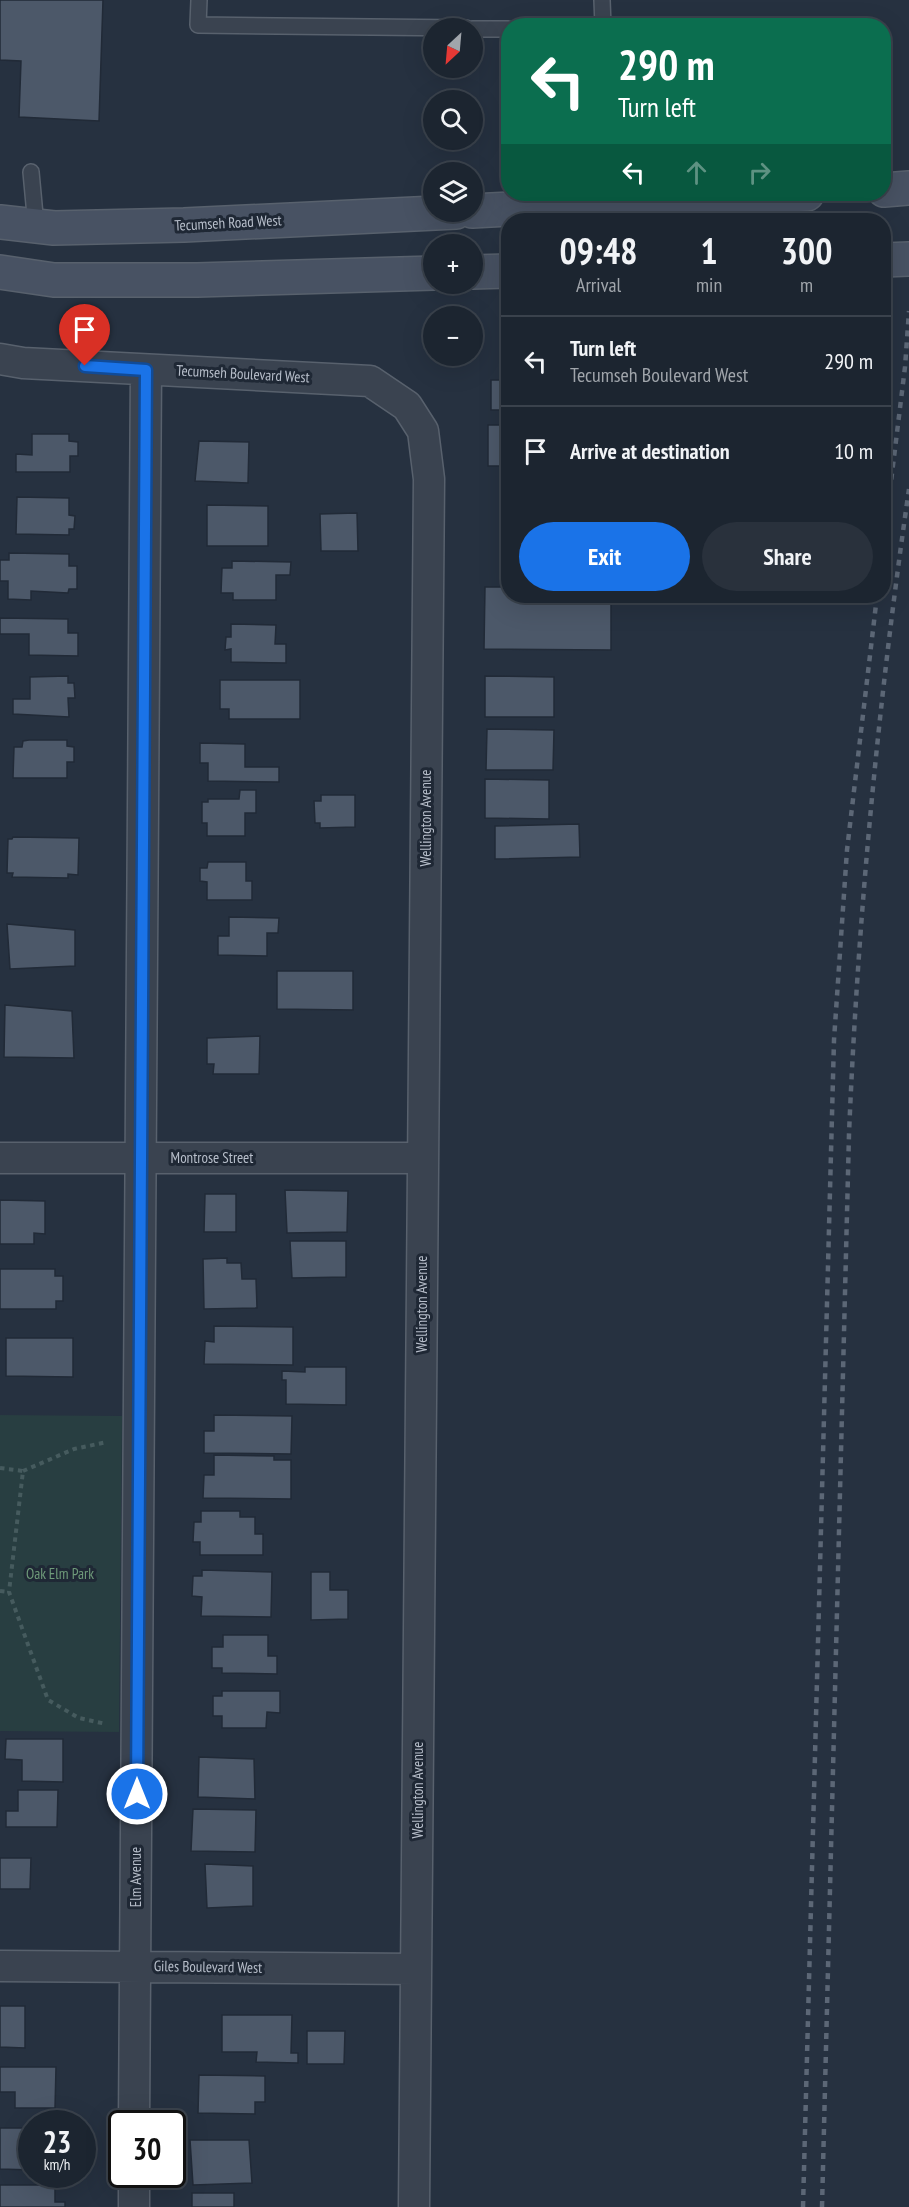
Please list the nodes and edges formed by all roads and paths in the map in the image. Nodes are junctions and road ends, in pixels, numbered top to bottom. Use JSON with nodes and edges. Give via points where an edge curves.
{"nodes":[{"id":1,"x":199,"y":0,"type":"edge"},
{"id":2,"x":602,"y":0,"type":"edge"},
{"id":3,"x":603,"y":18,"type":"edge"},
{"id":4,"x":423,"y":28,"type":"edge"},
{"id":5,"x":483,"y":29,"type":"edge"},
{"id":6,"x":501,"y":29,"type":"edge"},
{"id":7,"x":31,"y":172,"type":"dead end"},
{"id":8,"x":909,"y":188,"type":"edge"},
{"id":9,"x":891,"y":189,"type":"edge"},
{"id":10,"x":669,"y":201,"type":"edge"},
{"id":11,"x":483,"y":210,"type":"edge"},
{"id":12,"x":423,"y":214,"type":"edge"},
{"id":13,"x":0,"y":222,"type":"edge"},
{"id":14,"x":36,"y":226,"type":"junction"},
{"id":15,"x":909,"y":259,"type":"edge"},
{"id":16,"x":891,"y":260,"type":"edge"},
{"id":17,"x":501,"y":271,"type":"edge"},
{"id":18,"x":0,"y":272,"type":"edge"},
{"id":19,"x":483,"y":272,"type":"edge"},
{"id":20,"x":423,"y":273,"type":"edge"},
{"id":21,"x":0,"y":359,"type":"edge"},
{"id":22,"x":146,"y":370,"type":"junction"},
{"id":23,"x":406,"y":406,"type":"joint"},
{"id":24,"x":0,"y":1158,"type":"edge"},
{"id":25,"x":141,"y":1158,"type":"junction"},
{"id":26,"x":423,"y":1158,"type":"junction"},
{"id":27,"x":114,"y":1441,"type":"dead end"},
{"id":28,"x":0,"y":1468,"type":"edge"},
{"id":29,"x":23,"y":1471,"type":"junction"},
{"id":30,"x":0,"y":1591,"type":"edge"},
{"id":31,"x":9,"y":1592,"type":"junction"},
{"id":32,"x":111,"y":1725,"type":"dead end"},
{"id":33,"x":0,"y":1966,"type":"edge"},
{"id":34,"x":135,"y":1966,"type":"junction"},
{"id":35,"x":416,"y":1969,"type":"junction"},
{"id":36,"x":134,"y":2110,"type":"edge"},
{"id":37,"x":134,"y":2188,"type":"edge"},
{"id":38,"x":134,"y":2207,"type":"edge"},
{"id":39,"x":414,"y":2207,"type":"edge"}],
"edges":[{"from":1,"to":4,"type":"lane","via":[[198,25]]},
{"from":2,"to":3,"type":"lane"},
{"from":5,"to":6,"type":"lane"},
{"from":7,"to":14,"type":"lane"},
{"from":8,"to":9,"type":"main road"},
{"from":10,"to":11,"type":"main road"},
{"from":12,"to":14,"type":"main road","name":"Tecumseh Road West","via":[[184,225]]},
{"from":13,"to":14,"type":"main road","name":"Tecumseh Road West"},
{"from":15,"to":16,"type":"main road"},
{"from":17,"to":19,"type":"main road"},
{"from":18,"to":20,"type":"main road","via":[[54,280]]},
{"from":21,"to":22,"type":"street","name":"Tecumseh Boulevard West"},
{"from":22,"to":23,"type":"street","name":"Tecumseh Boulevard West","via":[[370,381]]},
{"from":22,"to":25,"type":"street","name":"Elm Avenue"},
{"from":23,"to":26,"type":"street","name":"Wellington Avenue","via":[[423,431],[429,478]]},
{"from":24,"to":25,"type":"street","name":"Montrose Street"},
{"from":25,"to":26,"type":"street","name":"Montrose Street"},
{"from":25,"to":34,"type":"street","name":"Elm Avenue"},
{"from":26,"to":35,"type":"street","name":"Wellington Avenue"},
{"from":27,"to":29,"type":"path","via":[[74,1449]]},
{"from":28,"to":29,"type":"path"},
{"from":29,"to":31,"type":"path"},
{"from":30,"to":31,"type":"path"},
{"from":31,"to":32,"type":"path","via":[[48,1700],[79,1718]]},
{"from":33,"to":34,"type":"street","name":"Giles Boulevard West"},
{"from":34,"to":35,"type":"street","name":"Giles Boulevard West"},
{"from":34,"to":36,"type":"street","name":"Elm Avenue"},
{"from":35,"to":39,"type":"street","name":"Wellington Avenue"},
{"from":37,"to":38,"type":"street"}]}
